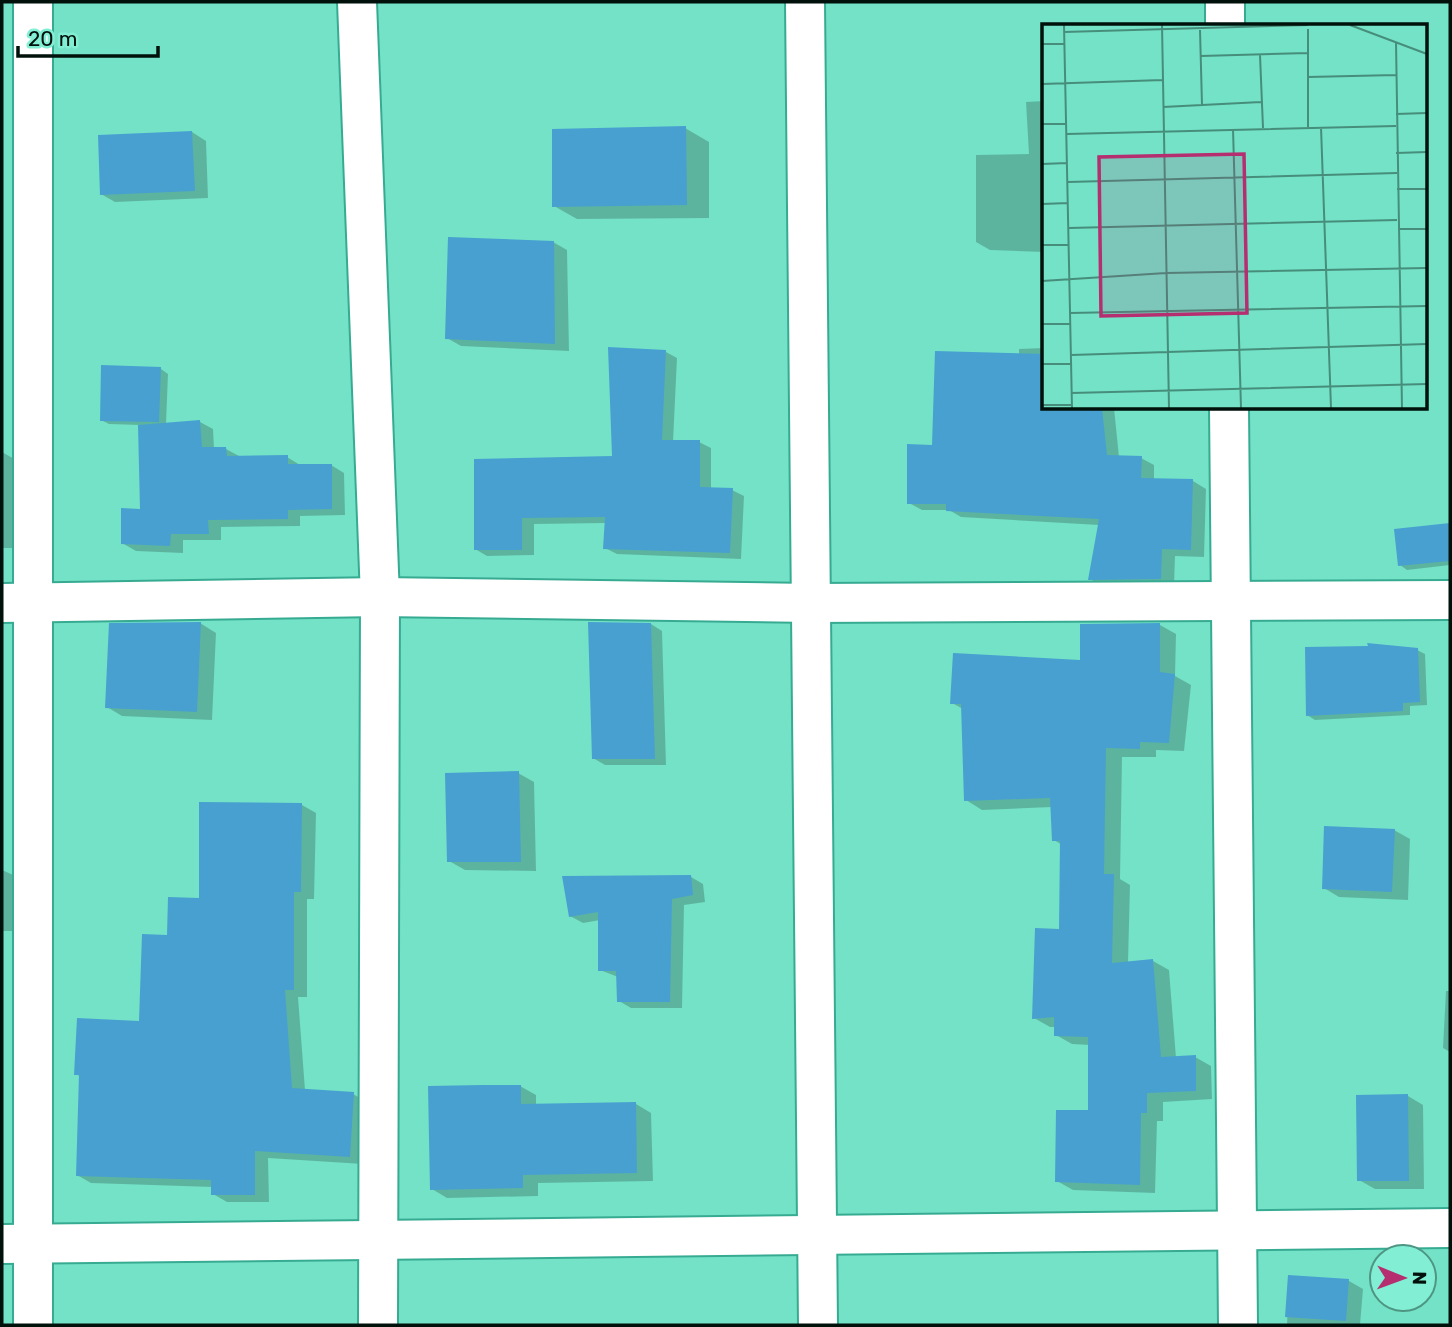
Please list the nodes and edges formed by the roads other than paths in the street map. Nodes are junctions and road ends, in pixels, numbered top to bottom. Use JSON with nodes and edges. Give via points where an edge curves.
{"nodes":[{"id":1,"x":33,"y":2,"type":"edge"},
{"id":2,"x":357,"y":2,"type":"edge"},
{"id":3,"x":805,"y":2,"type":"edge"},
{"id":4,"x":1225,"y":2,"type":"edge"},
{"id":5,"x":1225,"y":24,"type":"edge"},
{"id":6,"x":1229,"y":410,"type":"edge"},
{"id":7,"x":380,"y":597,"type":"junction"},
{"id":8,"x":1450,"y":600,"type":"edge"},
{"id":9,"x":1231,"y":601,"type":"junction"},
{"id":10,"x":18,"y":603,"type":"edge"},
{"id":11,"x":812,"y":603,"type":"junction"},
{"id":12,"x":1450,"y":1228,"type":"edge"},
{"id":13,"x":1237,"y":1230,"type":"junction"},
{"id":14,"x":817,"y":1235,"type":"junction"},
{"id":15,"x":378,"y":1240,"type":"junction"},
{"id":16,"x":17,"y":1244,"type":"edge"},
{"id":17,"x":33,"y":1325,"type":"edge"},
{"id":18,"x":378,"y":1325,"type":"edge"},
{"id":19,"x":818,"y":1325,"type":"edge"},
{"id":20,"x":1238,"y":1325,"type":"edge"}],
"edges":[{"from":1,"to":10,"type":"street"},
{"from":2,"to":7,"type":"street"},
{"from":3,"to":11,"type":"street"},
{"from":4,"to":5,"type":"street"},
{"from":6,"to":9,"type":"street"},
{"from":7,"to":10,"type":"street"},
{"from":7,"to":11,"type":"street"},
{"from":7,"to":15,"type":"street"},
{"from":8,"to":9,"type":"street"},
{"from":9,"to":11,"type":"street"},
{"from":9,"to":13,"type":"street"},
{"from":10,"to":16,"type":"street"},
{"from":11,"to":14,"type":"street"},
{"from":12,"to":13,"type":"street"},
{"from":13,"to":14,"type":"street"},
{"from":13,"to":20,"type":"street"},
{"from":14,"to":15,"type":"street"},
{"from":14,"to":19,"type":"street"},
{"from":15,"to":16,"type":"street"},
{"from":15,"to":18,"type":"street"},
{"from":16,"to":17,"type":"street"}]}
